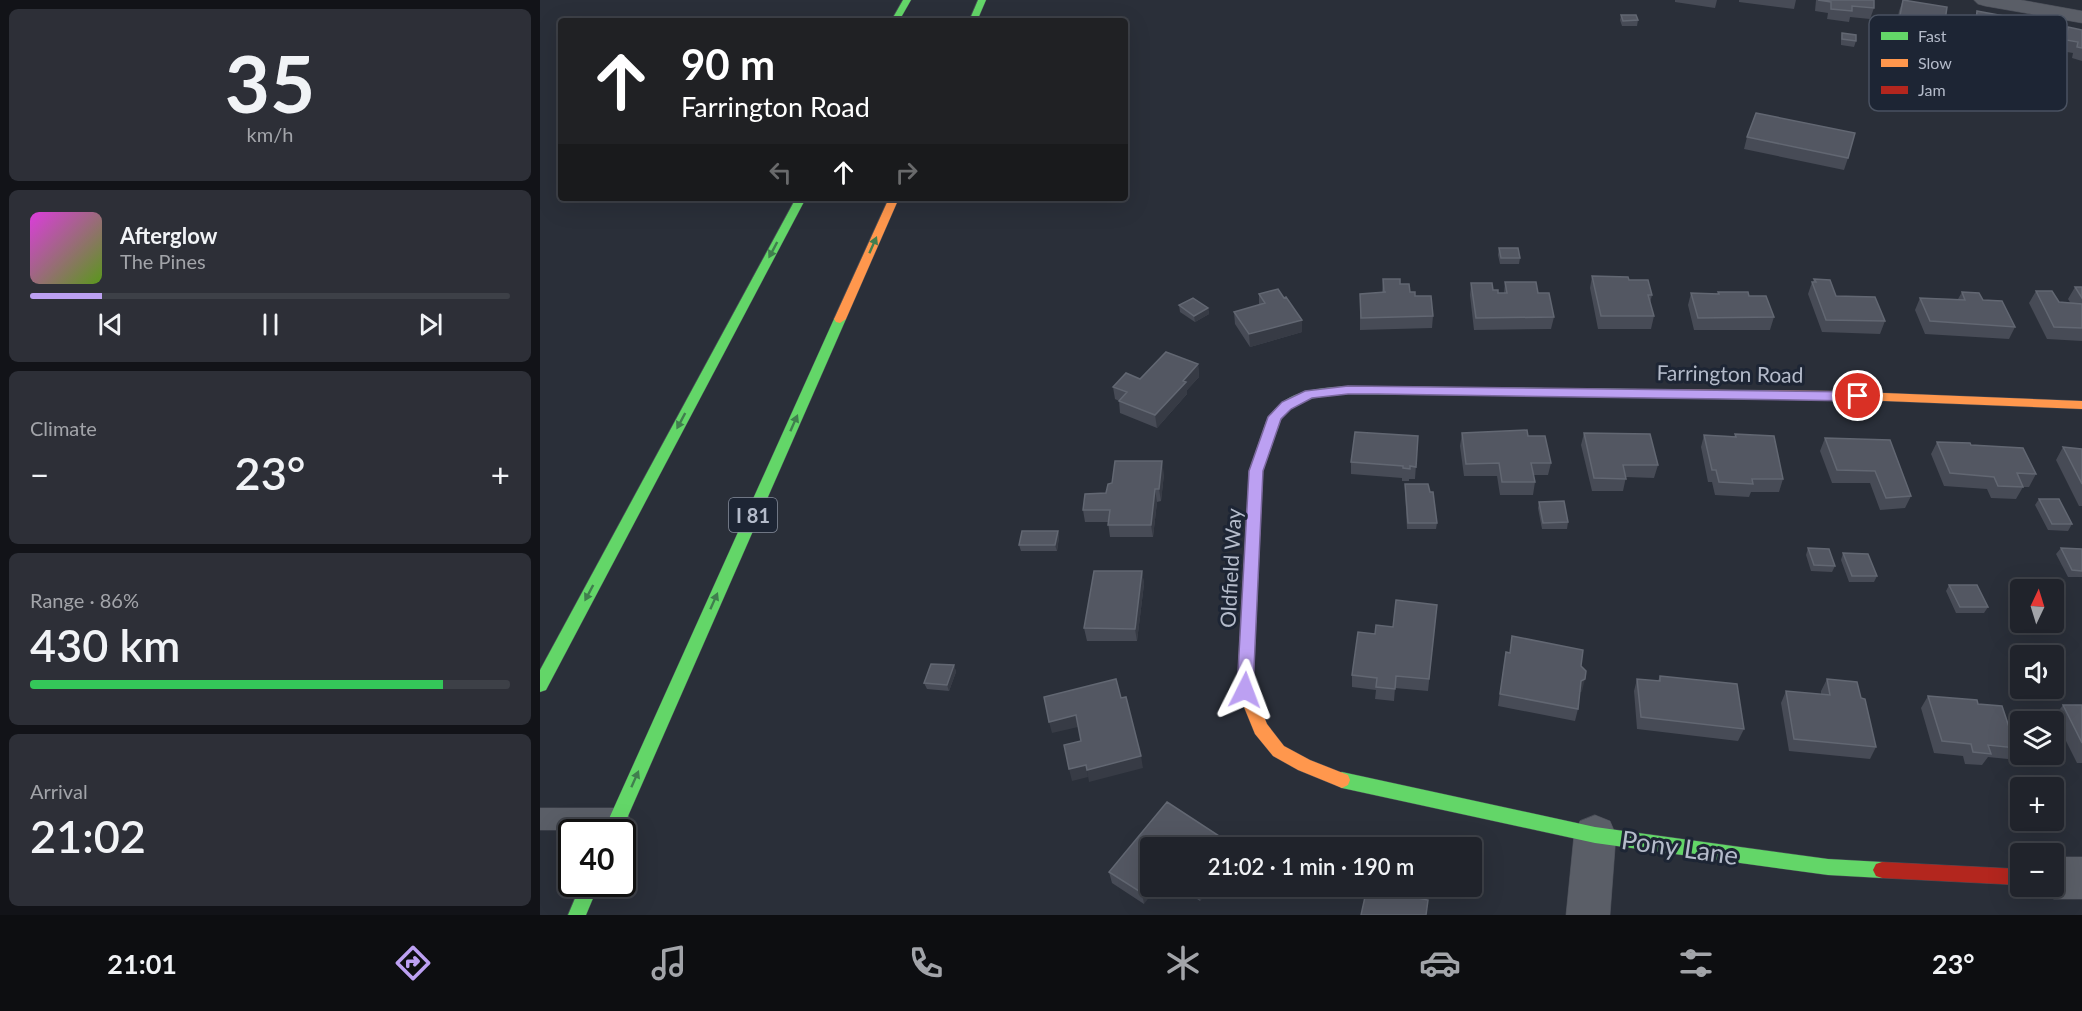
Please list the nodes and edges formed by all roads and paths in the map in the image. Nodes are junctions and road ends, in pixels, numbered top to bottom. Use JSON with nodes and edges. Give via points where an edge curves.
{"nodes":[{"id":1,"x":907,"y":0,"type":"edge"},
{"id":2,"x":982,"y":0,"type":"edge"},
{"id":3,"x":1984,"y":0,"type":"edge"},
{"id":4,"x":2082,"y":17,"type":"edge"},
{"id":5,"x":898,"y":18,"type":"edge"},
{"id":6,"x":974,"y":18,"type":"edge"},
{"id":7,"x":799,"y":201,"type":"edge"},
{"id":8,"x":893,"y":201,"type":"edge"},
{"id":9,"x":1378,"y":390,"type":"joint"},
{"id":10,"x":2082,"y":405,"type":"edge"},
{"id":11,"x":540,"y":685,"type":"edge"},
{"id":12,"x":1344,"y":781,"type":"joint"},
{"id":13,"x":540,"y":819,"type":"edge"},
{"id":14,"x":617,"y":819,"type":"edge"},
{"id":15,"x":558,"y":821,"type":"edge"},
{"id":16,"x":1595,"y":835,"type":"junction"},
{"id":17,"x":2010,"y":876,"type":"edge"},
{"id":18,"x":2064,"y":878,"type":"edge"},
{"id":19,"x":2082,"y":878,"type":"edge"},
{"id":20,"x":585,"y":897,"type":"edge"},
{"id":21,"x":577,"y":915,"type":"edge"},
{"id":22,"x":1588,"y":915,"type":"edge"}],
"edges":[{"from":1,"to":5,"type":"main road"},
{"from":2,"to":6,"type":"main road"},
{"from":3,"to":4,"type":"street"},
{"from":7,"to":11,"type":"main road","one_way":true},
{"from":14,"to":8,"type":"main road","number":"I 81","one_way":true},
{"from":9,"to":10,"type":"main road","name":"Farrington Road","via":[[1835,395]]},
{"from":9,"to":12,"type":"main road","name":"Oldfield Way","via":[[1309,394],[1287,405],[1275,417],[1256,471],[1245,690],[1255,722],[1270,746],[1285,758]]},
{"from":12,"to":16,"type":"main road","name":"Pony Lane"},
{"from":13,"to":15,"type":"lane"},
{"from":16,"to":17,"type":"main road","name":"Pony Lane","via":[[1828,867]]},
{"from":16,"to":22,"type":"street"},
{"from":18,"to":19,"type":"street"},
{"from":20,"to":21,"type":"main road"}]}
